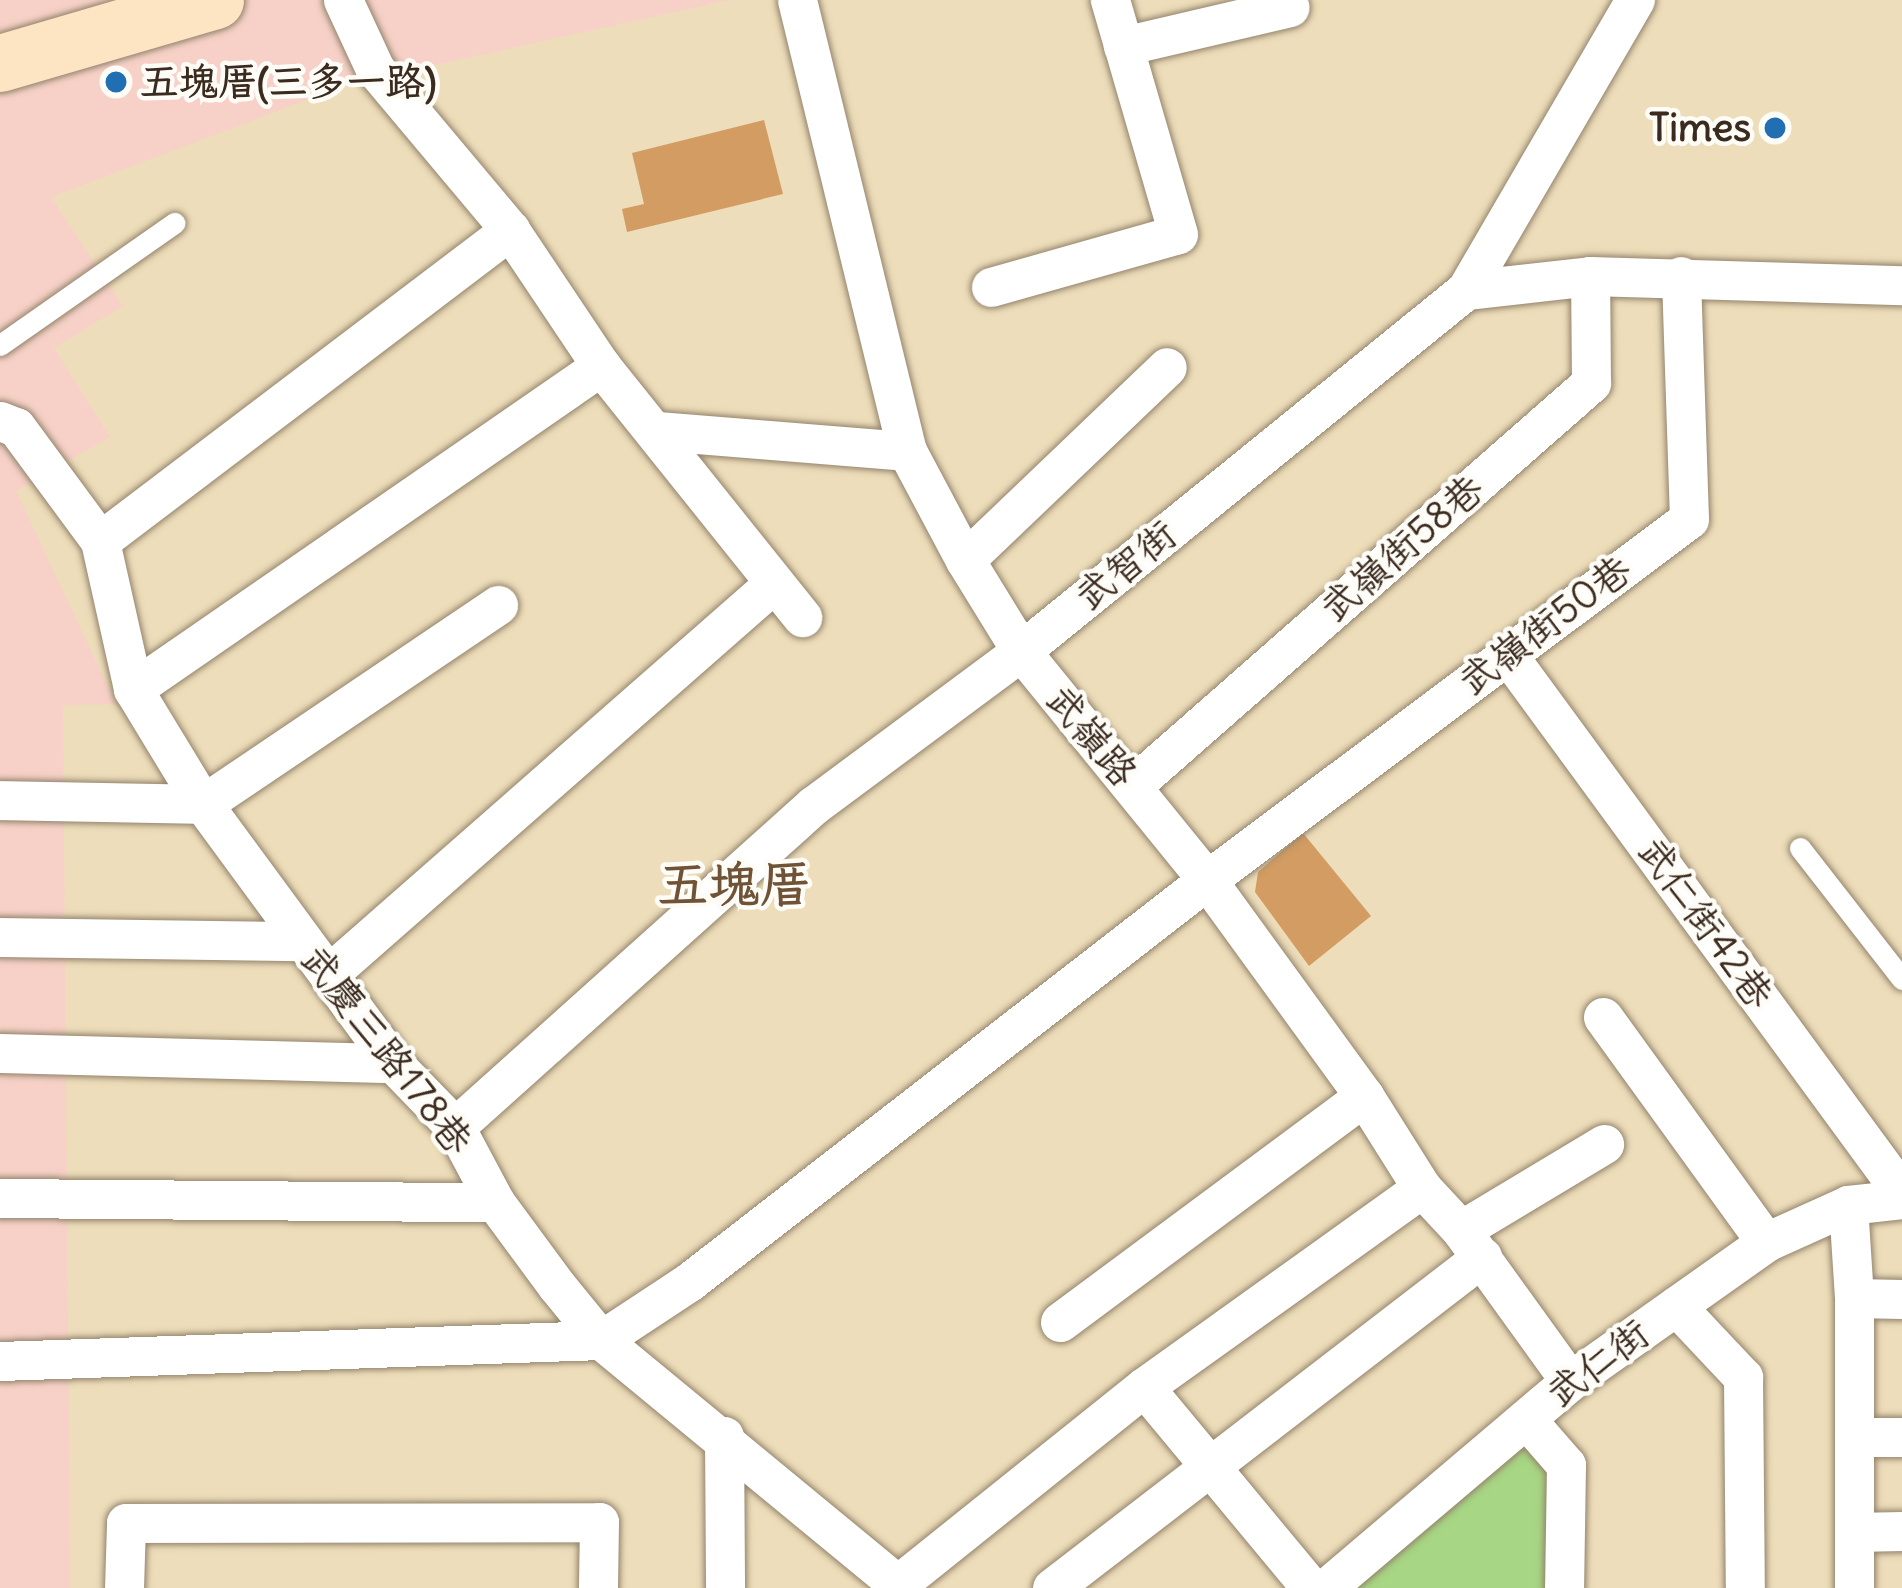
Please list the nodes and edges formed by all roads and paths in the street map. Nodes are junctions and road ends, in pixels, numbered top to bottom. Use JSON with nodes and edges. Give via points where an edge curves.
{"nodes":[{"id":1,"x":214,"y":0,"type":"edge"},
{"id":2,"x":344,"y":0,"type":"edge"},
{"id":3,"x":797,"y":0,"type":"edge"},
{"id":4,"x":1110,"y":0,"type":"edge"},
{"id":5,"x":1635,"y":0,"type":"edge"},
{"id":6,"x":1290,"y":7,"type":"dead end"},
{"id":7,"x":1123,"y":46,"type":"junction"},
{"id":8,"x":0,"y":63,"type":"edge"},
{"id":9,"x":174,"y":224,"type":"dead end"},
{"id":10,"x":510,"y":230,"type":"junction"},
{"id":11,"x":1590,"y":276,"type":"junction"},
{"id":12,"x":1681,"y":276,"type":"junction"},
{"id":13,"x":1902,"y":285,"type":"edge"},
{"id":14,"x":992,"y":287,"type":"dead end"},
{"id":15,"x":1466,"y":290,"type":"junction"},
{"id":16,"x":0,"y":345,"type":"edge"},
{"id":17,"x":601,"y":366,"type":"junction"},
{"id":18,"x":1167,"y":367,"type":"dead end"},
{"id":19,"x":0,"y":422,"type":"edge"},
{"id":20,"x":658,"y":431,"type":"junction"},
{"id":21,"x":907,"y":451,"type":"junction"},
{"id":22,"x":100,"y":541,"type":"junction"},
{"id":23,"x":965,"y":560,"type":"junction"},
{"id":24,"x":773,"y":584,"type":"junction"},
{"id":25,"x":498,"y":605,"type":"dead end"},
{"id":26,"x":802,"y":617,"type":"dead end"},
{"id":27,"x":1021,"y":651,"type":"junction"},
{"id":28,"x":1507,"y":654,"type":"junction"},
{"id":29,"x":133,"y":689,"type":"junction"},
{"id":30,"x":1132,"y":786,"type":"junction"},
{"id":31,"x":0,"y":800,"type":"edge"},
{"id":32,"x":203,"y":804,"type":"junction"},
{"id":33,"x":1800,"y":848,"type":"dead end"},
{"id":34,"x":1208,"y":880,"type":"junction"},
{"id":35,"x":0,"y":937,"type":"edge"},
{"id":36,"x":301,"y":941,"type":"junction"},
{"id":37,"x":332,"y":972,"type":"junction"},
{"id":38,"x":1902,"y":979,"type":"edge"},
{"id":39,"x":1603,"y":1017,"type":"dead end"},
{"id":40,"x":0,"y":1052,"type":"edge"},
{"id":41,"x":393,"y":1063,"type":"junction"},
{"id":42,"x":1364,"y":1096,"type":"junction"},
{"id":43,"x":455,"y":1126,"type":"junction"},
{"id":44,"x":1604,"y":1144,"type":"dead end"},
{"id":45,"x":1422,"y":1188,"type":"junction"},
{"id":46,"x":1902,"y":1196,"type":"edge"},
{"id":47,"x":0,"y":1198,"type":"edge"},
{"id":48,"x":496,"y":1202,"type":"junction"},
{"id":49,"x":1848,"y":1205,"type":"junction"},
{"id":50,"x":1766,"y":1242,"type":"junction"},
{"id":51,"x":1471,"y":1244,"type":"junction"},
{"id":52,"x":1854,"y":1298,"type":"junction"},
{"id":53,"x":1902,"y":1299,"type":"edge"},
{"id":54,"x":1676,"y":1306,"type":"junction"},
{"id":55,"x":1060,"y":1322,"type":"dead end"},
{"id":56,"x":601,"y":1340,"type":"junction"},
{"id":57,"x":0,"y":1360,"type":"edge"},
{"id":58,"x":1570,"y":1381,"type":"junction"},
{"id":59,"x":1144,"y":1387,"type":"junction"},
{"id":60,"x":1526,"y":1419,"type":"junction"},
{"id":61,"x":724,"y":1436,"type":"junction"},
{"id":62,"x":1854,"y":1437,"type":"junction"},
{"id":63,"x":1902,"y":1437,"type":"edge"},
{"id":64,"x":1210,"y":1468,"type":"junction"},
{"id":65,"x":1902,"y":1531,"type":"edge"},
{"id":66,"x":1854,"y":1532,"type":"junction"},
{"id":67,"x":886,"y":1580,"type":"edge"},
{"id":68,"x":124,"y":1588,"type":"edge"},
{"id":69,"x":598,"y":1588,"type":"edge"},
{"id":70,"x":725,"y":1588,"type":"edge"},
{"id":71,"x":1052,"y":1588,"type":"edge"},
{"id":72,"x":1311,"y":1588,"type":"edge"},
{"id":73,"x":1326,"y":1588,"type":"edge"},
{"id":74,"x":1564,"y":1588,"type":"edge"},
{"id":75,"x":1745,"y":1588,"type":"edge"},
{"id":76,"x":1854,"y":1588,"type":"edge"}],
"edges":[{"from":1,"to":8,"type":"street"},
{"from":2,"to":10,"type":"street","via":[[375,69]]},
{"from":3,"to":21,"type":"street","name":"武嶺路"},
{"from":4,"to":7,"type":"street"},
{"from":5,"to":15,"type":"street"},
{"from":6,"to":7,"type":"street"},
{"from":7,"to":14,"type":"street","via":[[1178,234]]},
{"from":9,"to":16,"type":"lane"},
{"from":10,"to":17,"type":"street"},
{"from":10,"to":22,"type":"street"},
{"from":11,"to":12,"type":"street"},
{"from":11,"to":15,"type":"street"},
{"from":11,"to":30,"type":"street","name":"武嶺街58巷","via":[[1591,383]]},
{"from":12,"to":13,"type":"street"},
{"from":12,"to":28,"type":"street","name":"武嶺街50巷","via":[[1689,519]]},
{"from":15,"to":27,"type":"street","name":"武智街"},
{"from":17,"to":20,"type":"street"},
{"from":17,"to":29,"type":"street"},
{"from":18,"to":23,"type":"street"},
{"from":19,"to":22,"type":"street","name":"武慶三路178巷","via":[[16,427]]},
{"from":20,"to":21,"type":"street"},
{"from":20,"to":24,"type":"street"},
{"from":21,"to":23,"type":"street","name":"武嶺路"},
{"from":22,"to":29,"type":"street","name":"武慶三路178巷"},
{"from":23,"to":27,"type":"street","name":"武嶺路"},
{"from":24,"to":26,"type":"street"},
{"from":24,"to":37,"type":"street"},
{"from":25,"to":32,"type":"street"},
{"from":27,"to":30,"type":"street","name":"武嶺路"},
{"from":27,"to":43,"type":"street","name":"武智街","via":[[814,805]]},
{"from":28,"to":34,"type":"street","name":"武嶺街50巷"},
{"from":28,"to":46,"type":"street","name":"武仁街42巷"},
{"from":29,"to":32,"type":"street","name":"武慶三路178巷"},
{"from":30,"to":34,"type":"street","name":"武嶺路"},
{"from":31,"to":32,"type":"street"},
{"from":32,"to":36,"type":"street","name":"武慶三路178巷"},
{"from":33,"to":38,"type":"lane"},
{"from":34,"to":42,"type":"street","name":"武嶺路"},
{"from":34,"to":56,"type":"street","name":"武嶺街50巷","via":[[689,1282]]},
{"from":35,"to":36,"type":"street"},
{"from":36,"to":37,"type":"street","name":"武慶三路178巷"},
{"from":37,"to":41,"type":"street","name":"武慶三路178巷"},
{"from":39,"to":50,"type":"street"},
{"from":40,"to":41,"type":"street"},
{"from":41,"to":43,"type":"street","name":"武慶三路178巷"},
{"from":42,"to":45,"type":"street","name":"武嶺路"},
{"from":42,"to":55,"type":"street"},
{"from":43,"to":48,"type":"street","name":"武慶三路178巷"},
{"from":44,"to":51,"type":"street"},
{"from":45,"to":51,"type":"street","name":"武嶺路"},
{"from":45,"to":59,"type":"street"},
{"from":46,"to":49,"type":"street","name":"武仁街"},
{"from":47,"to":48,"type":"street"},
{"from":48,"to":56,"type":"street","name":"武慶三路178巷"},
{"from":49,"to":50,"type":"street","name":"武仁街"},
{"from":49,"to":52,"type":"street"},
{"from":50,"to":54,"type":"street","name":"武仁街"},
{"from":51,"to":58,"type":"street","name":"武嶺路"},
{"from":51,"to":64,"type":"street"},
{"from":52,"to":53,"type":"street"},
{"from":52,"to":62,"type":"street"},
{"from":54,"to":58,"type":"street","name":"武仁街"},
{"from":54,"to":75,"type":"street","via":[[1744,1377]]},
{"from":56,"to":57,"type":"street"},
{"from":56,"to":61,"type":"street","name":"武慶三路178巷"},
{"from":58,"to":60,"type":"street","name":"武仁街"},
{"from":59,"to":64,"type":"street"},
{"from":59,"to":67,"type":"street"},
{"from":60,"to":73,"type":"street","name":"武仁街"},
{"from":60,"to":74,"type":"street","via":[[1566,1465]]},
{"from":61,"to":67,"type":"street","name":"武慶三路178巷"},
{"from":61,"to":70,"type":"street"},
{"from":62,"to":63,"type":"street"},
{"from":62,"to":66,"type":"street"},
{"from":64,"to":71,"type":"street"},
{"from":64,"to":72,"type":"street"},
{"from":65,"to":66,"type":"street"},
{"from":66,"to":76,"type":"street"},
{"from":68,"to":69,"type":"street","via":[[126,1522],[599,1522]]}]}
